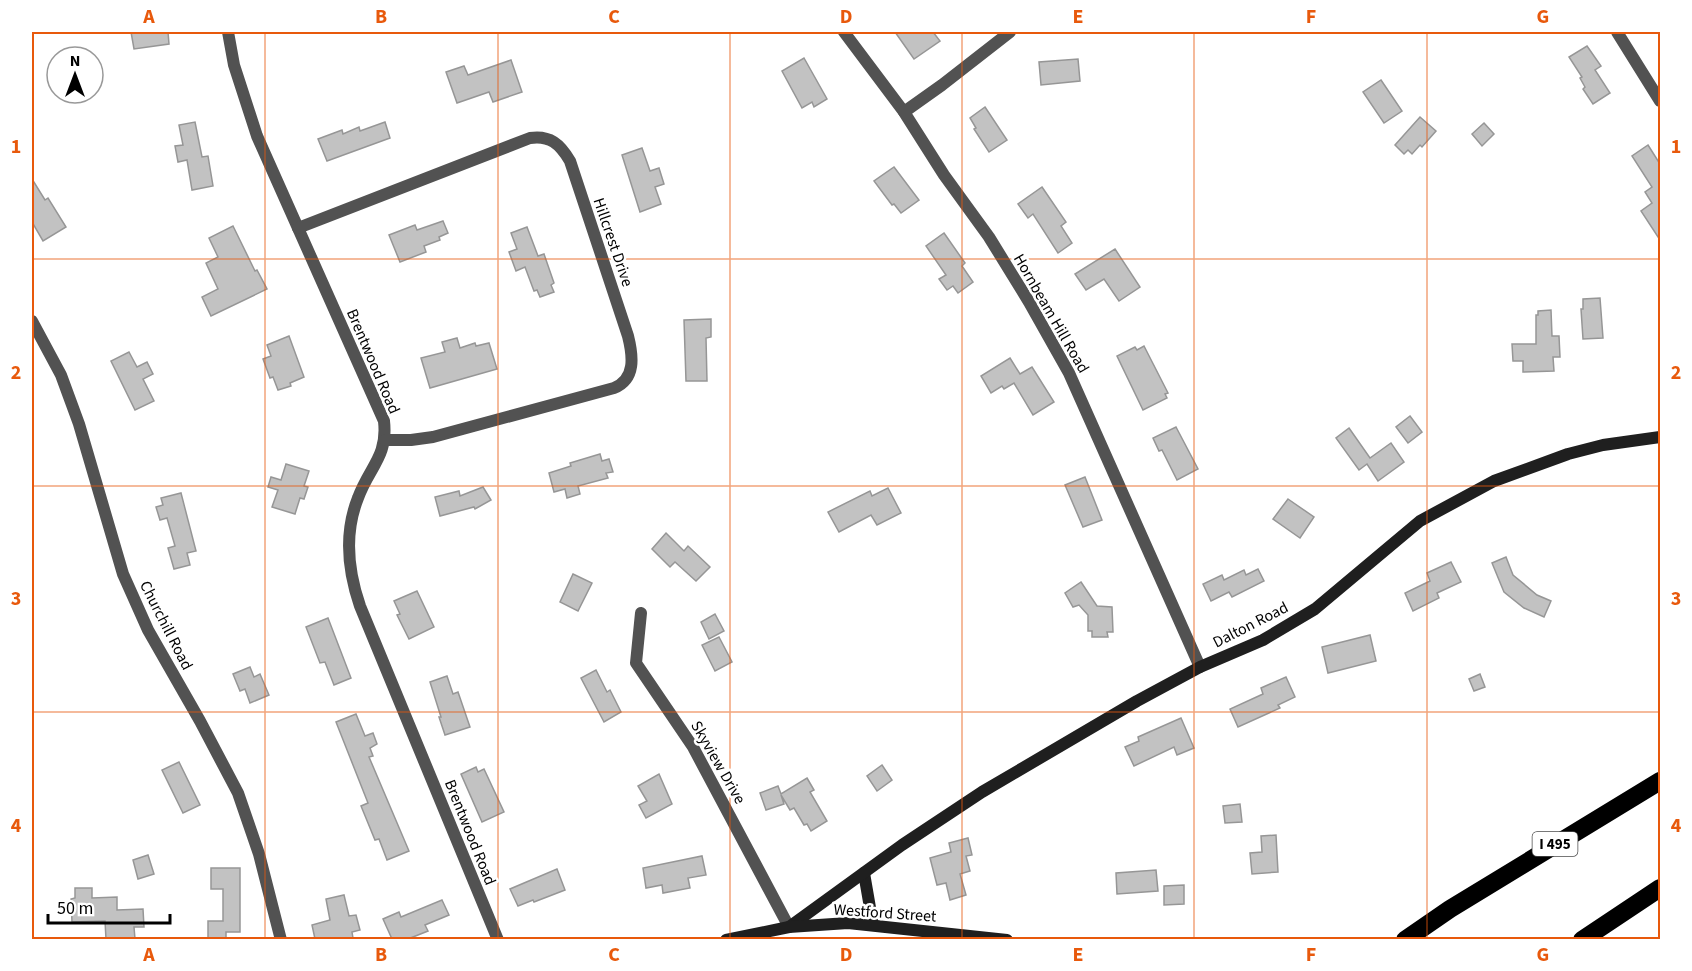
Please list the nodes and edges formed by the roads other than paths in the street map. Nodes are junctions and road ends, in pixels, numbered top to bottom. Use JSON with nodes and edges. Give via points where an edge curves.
{"nodes":[{"id":1,"x":228,"y":32,"type":"edge"},
{"id":2,"x":844,"y":32,"type":"edge"},
{"id":3,"x":1010,"y":32,"type":"edge"},
{"id":4,"x":1617,"y":32,"type":"edge"},
{"id":5,"x":1660,"y":101,"type":"edge"},
{"id":6,"x":904,"y":112,"type":"junction"},
{"id":7,"x":298,"y":228,"type":"junction"},
{"id":8,"x":32,"y":321,"type":"edge"},
{"id":9,"x":1660,"y":437,"type":"edge"},
{"id":10,"x":385,"y":440,"type":"junction"},
{"id":11,"x":641,"y":613,"type":"dead end"},
{"id":12,"x":1200,"y":667,"type":"junction"},
{"id":13,"x":1660,"y":778,"type":"edge"},
{"id":14,"x":864,"y":873,"type":"junction"},
{"id":15,"x":1660,"y":889,"type":"edge"},
{"id":16,"x":873,"y":926,"type":"junction"},
{"id":17,"x":789,"y":927,"type":"junction"},
{"id":18,"x":281,"y":939,"type":"edge"},
{"id":19,"x":498,"y":939,"type":"edge"},
{"id":20,"x":726,"y":939,"type":"edge"},
{"id":21,"x":1007,"y":939,"type":"edge"},
{"id":22,"x":1405,"y":939,"type":"edge"},
{"id":23,"x":1582,"y":939,"type":"edge"}],
"edges":[{"from":1,"to":7,"type":"street","name":"Brentwood Road","via":[[247,109]]},
{"from":2,"to":6,"type":"street","name":"Hornbeam Hill Road"},
{"from":3,"to":6,"type":"street"},
{"from":4,"to":5,"type":"street"},
{"from":6,"to":12,"type":"street","name":"Hornbeam Hill Road","via":[[989,237],[1069,373]]},
{"from":7,"to":10,"type":"street","name":"Brentwood Road","via":[[381,412]]},
{"from":7,"to":10,"type":"street","name":"Hillcrest Drive","via":[[530,138],[553,141],[570,161],[628,336],[632,361],[629,376],[614,388],[433,436]]},
{"from":8,"to":18,"type":"street","name":"Churchill Road","via":[[61,375],[79,424],[123,574],[148,630],[238,793]]},
{"from":9,"to":12,"type":"street","name":"Dalton Road","via":[[1576,452],[1494,481],[1420,521],[1315,609],[1263,640]]},
{"from":10,"to":19,"type":"street","name":"Brentwood Road","via":[[353,513],[349,546],[352,579]]},
{"from":11,"to":17,"type":"street","name":"Skyview Drive","via":[[636,663],[693,747]]},
{"from":12,"to":14,"type":"street","name":"Dalton Road","via":[[982,792]]},
{"from":13,"to":22,"type":"highway","number":"I 495"},
{"from":14,"to":16,"type":"street"},
{"from":14,"to":17,"type":"street","name":"Dalton Road"},
{"from":15,"to":23,"type":"highway"},
{"from":16,"to":17,"type":"street","name":"Westford Street","via":[[848,923]]},
{"from":16,"to":21,"type":"street","name":"Westford Street"},
{"from":17,"to":20,"type":"street","name":"Westford Street"}]}
